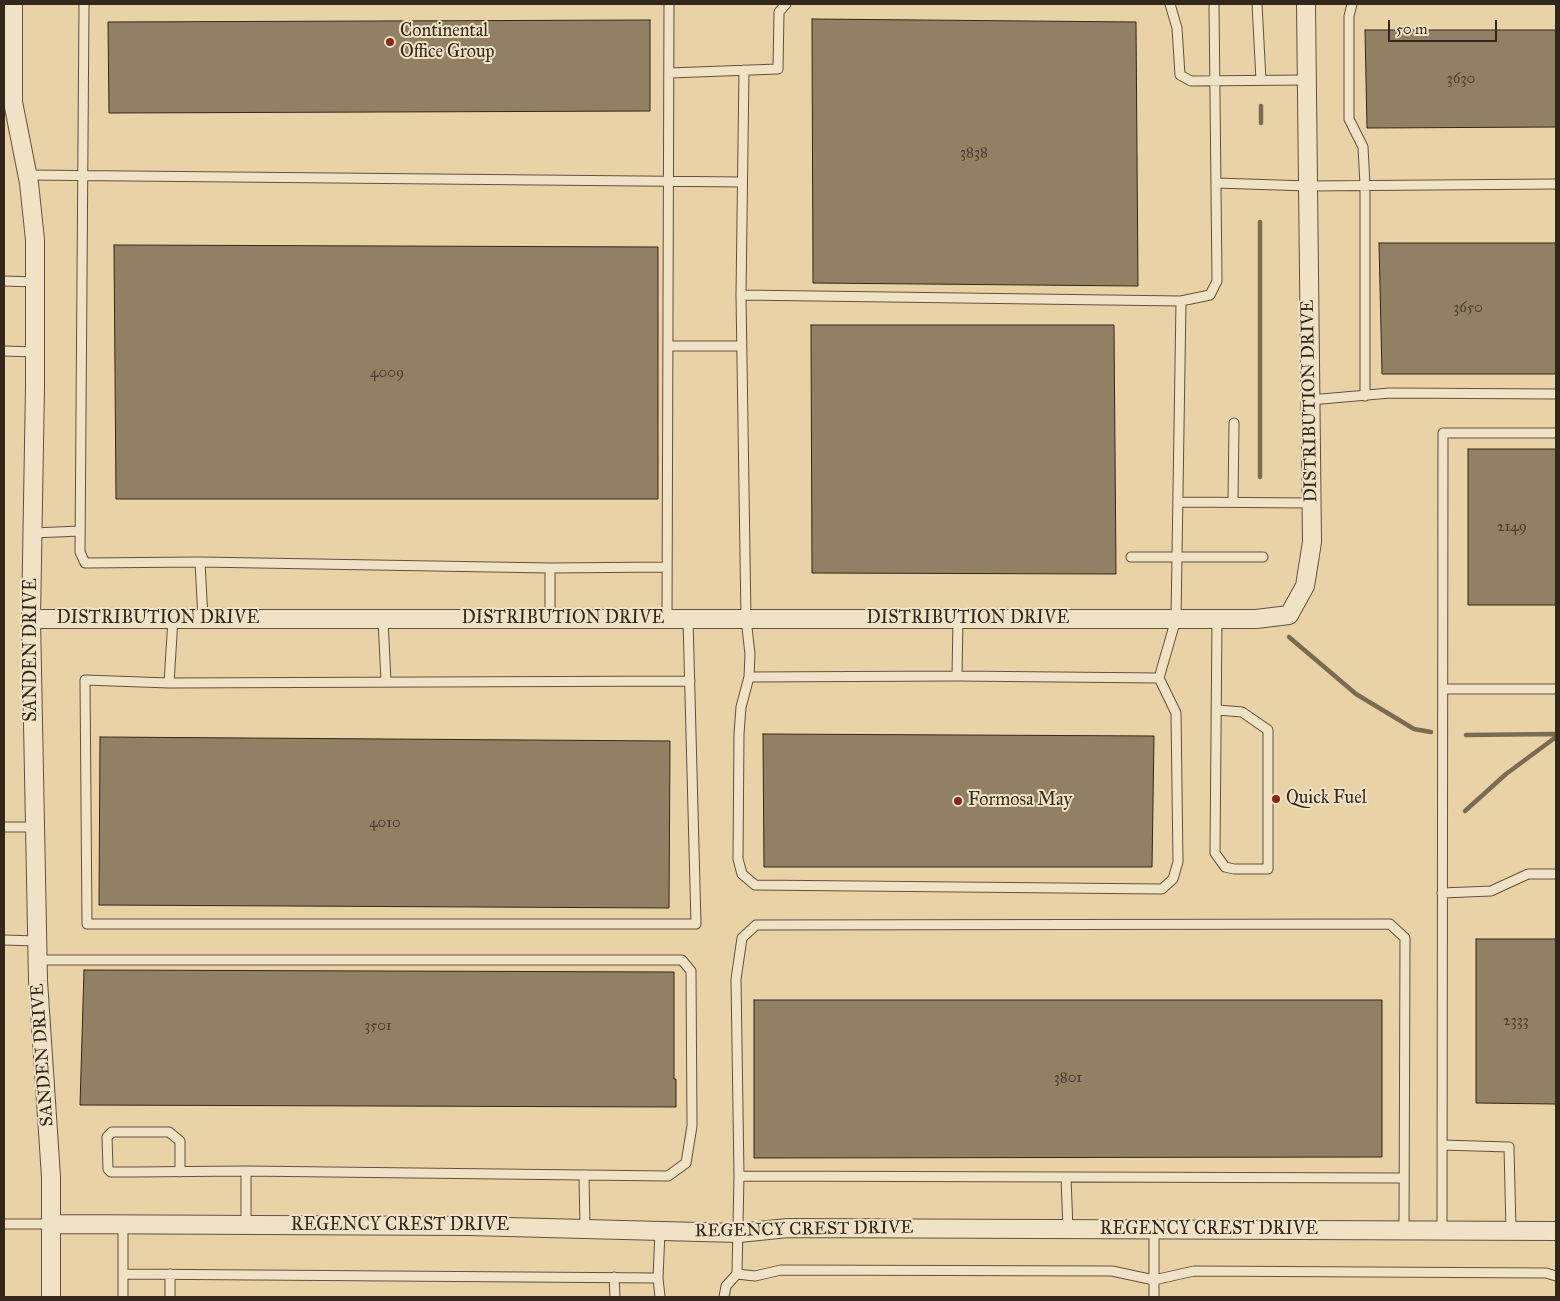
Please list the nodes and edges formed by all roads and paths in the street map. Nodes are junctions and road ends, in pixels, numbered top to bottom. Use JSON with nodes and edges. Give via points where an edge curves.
{"nodes":[{"id":1,"x":13,"y":4,"type":"edge"},
{"id":2,"x":84,"y":4,"type":"edge"},
{"id":3,"x":669,"y":4,"type":"edge"},
{"id":4,"x":786,"y":4,"type":"edge"},
{"id":5,"x":1170,"y":4,"type":"edge"},
{"id":6,"x":1214,"y":4,"type":"edge"},
{"id":7,"x":1258,"y":4,"type":"edge"},
{"id":8,"x":1306,"y":4,"type":"edge"},
{"id":9,"x":1352,"y":4,"type":"edge"},
{"id":10,"x":744,"y":70,"type":"junction"},
{"id":11,"x":669,"y":73,"type":"junction"},
{"id":12,"x":1261,"y":80,"type":"junction"},
{"id":13,"x":1306,"y":80,"type":"junction"},
{"id":14,"x":1216,"y":81,"type":"junction"},
{"id":15,"x":28,"y":175,"type":"junction"},
{"id":16,"x":83,"y":176,"type":"junction"},
{"id":17,"x":669,"y":182,"type":"junction"},
{"id":18,"x":742,"y":182,"type":"junction"},
{"id":19,"x":1216,"y":183,"type":"junction"},
{"id":20,"x":1556,"y":184,"type":"edge"},
{"id":21,"x":1365,"y":185,"type":"junction"},
{"id":22,"x":1308,"y":186,"type":"junction"},
{"id":23,"x":4,"y":282,"type":"edge"},
{"id":24,"x":35,"y":282,"type":"junction"},
{"id":25,"x":741,"y":295,"type":"junction"},
{"id":26,"x":1181,"y":301,"type":"junction"},
{"id":27,"x":668,"y":346,"type":"junction"},
{"id":28,"x":741,"y":346,"type":"junction"},
{"id":29,"x":4,"y":351,"type":"edge"},
{"id":30,"x":35,"y":352,"type":"junction"},
{"id":31,"x":1556,"y":394,"type":"edge"},
{"id":32,"x":1365,"y":396,"type":"junction"},
{"id":33,"x":1310,"y":400,"type":"junction"},
{"id":34,"x":1234,"y":423,"type":"dead end"},
{"id":35,"x":1556,"y":434,"type":"edge"},
{"id":36,"x":1178,"y":502,"type":"junction"},
{"id":37,"x":1233,"y":502,"type":"junction"},
{"id":38,"x":1311,"y":503,"type":"junction"},
{"id":39,"x":80,"y":531,"type":"junction"},
{"id":40,"x":32,"y":533,"type":"junction"},
{"id":41,"x":1130,"y":557,"type":"dead end"},
{"id":42,"x":1177,"y":557,"type":"junction"},
{"id":43,"x":1263,"y":557,"type":"dead end"},
{"id":44,"x":200,"y":562,"type":"junction"},
{"id":45,"x":667,"y":567,"type":"junction"},
{"id":46,"x":550,"y":568,"type":"junction"},
{"id":47,"x":1217,"y":618,"type":"junction"},
{"id":48,"x":31,"y":619,"type":"junction"},
{"id":49,"x":173,"y":619,"type":"junction"},
{"id":50,"x":203,"y":619,"type":"junction"},
{"id":51,"x":383,"y":619,"type":"junction"},
{"id":52,"x":550,"y":619,"type":"junction"},
{"id":53,"x":667,"y":619,"type":"junction"},
{"id":54,"x":688,"y":619,"type":"junction"},
{"id":55,"x":746,"y":619,"type":"junction"},
{"id":56,"x":958,"y":619,"type":"junction"},
{"id":57,"x":1176,"y":619,"type":"junction"},
{"id":58,"x":957,"y":676,"type":"junction"},
{"id":59,"x":749,"y":677,"type":"junction"},
{"id":60,"x":1159,"y":678,"type":"junction"},
{"id":61,"x":690,"y":681,"type":"junction"},
{"id":62,"x":386,"y":682,"type":"junction"},
{"id":63,"x":169,"y":683,"type":"junction"},
{"id":64,"x":1443,"y":689,"type":"junction"},
{"id":65,"x":1556,"y":689,"type":"edge"},
{"id":66,"x":1218,"y":710,"type":"junction"},
{"id":67,"x":35,"y":826,"type":"junction"},
{"id":68,"x":4,"y":827,"type":"edge"},
{"id":69,"x":1556,"y":874,"type":"edge"},
{"id":70,"x":1442,"y":893,"type":"junction"},
{"id":71,"x":4,"y":940,"type":"edge"},
{"id":72,"x":37,"y":941,"type":"junction"},
{"id":73,"x":38,"y":960,"type":"junction"},
{"id":74,"x":1442,"y":1145,"type":"junction"},
{"id":75,"x":246,"y":1171,"type":"junction"},
{"id":76,"x":180,"y":1172,"type":"junction"},
{"id":77,"x":584,"y":1174,"type":"junction"},
{"id":78,"x":739,"y":1176,"type":"junction"},
{"id":79,"x":1066,"y":1177,"type":"junction"},
{"id":80,"x":1404,"y":1178,"type":"junction"},
{"id":81,"x":4,"y":1224,"type":"edge"},
{"id":82,"x":53,"y":1224,"type":"junction"},
{"id":83,"x":122,"y":1224,"type":"junction"},
{"id":84,"x":246,"y":1225,"type":"junction"},
{"id":85,"x":585,"y":1229,"type":"junction"},
{"id":86,"x":660,"y":1230,"type":"junction"},
{"id":87,"x":1068,"y":1230,"type":"junction"},
{"id":88,"x":1154,"y":1230,"type":"junction"},
{"id":89,"x":1404,"y":1231,"type":"junction"},
{"id":90,"x":1442,"y":1231,"type":"junction"},
{"id":91,"x":1511,"y":1231,"type":"junction"},
{"id":92,"x":1556,"y":1231,"type":"edge"},
{"id":93,"x":739,"y":1234,"type":"junction"},
{"id":94,"x":123,"y":1274,"type":"junction"},
{"id":95,"x":170,"y":1274,"type":"junction"},
{"id":96,"x":737,"y":1274,"type":"junction"},
{"id":97,"x":1556,"y":1276,"type":"edge"},
{"id":98,"x":614,"y":1277,"type":"junction"},
{"id":99,"x":658,"y":1278,"type":"junction"},
{"id":100,"x":1154,"y":1280,"type":"junction"},
{"id":101,"x":51,"y":1297,"type":"edge"},
{"id":102,"x":123,"y":1297,"type":"edge"},
{"id":103,"x":170,"y":1297,"type":"edge"},
{"id":104,"x":615,"y":1297,"type":"edge"},
{"id":105,"x":660,"y":1297,"type":"edge"},
{"id":106,"x":724,"y":1297,"type":"edge"},
{"id":107,"x":1154,"y":1297,"type":"edge"}],
"edges":[{"from":1,"to":15,"type":"street","name":"SANDEN DRIVE","via":[[13,102]]},
{"from":2,"to":16,"type":"lane"},
{"from":3,"to":11,"type":"lane"},
{"from":4,"to":10,"type":"lane","via":[[779,12],[778,69]]},
{"from":5,"to":14,"type":"lane","via":[[1177,28],[1180,75],[1191,81]]},
{"from":6,"to":14,"type":"lane"},
{"from":7,"to":12,"type":"lane"},
{"from":8,"to":13,"type":"street","name":"DISTRIBUTION DRIVE"},
{"from":9,"to":21,"type":"lane","via":[[1349,16],[1349,119],[1363,147]]},
{"from":10,"to":11,"type":"lane"},
{"from":10,"to":18,"type":"lane"},
{"from":11,"to":17,"type":"lane"},
{"from":12,"to":13,"type":"lane"},
{"from":12,"to":14,"type":"lane"},
{"from":13,"to":22,"type":"street","name":"DISTRIBUTION DRIVE"},
{"from":14,"to":19,"type":"lane"},
{"from":15,"to":16,"type":"lane"},
{"from":15,"to":24,"type":"street","name":"SANDEN DRIVE","via":[[35,240]]},
{"from":16,"to":17,"type":"lane"},
{"from":16,"to":39,"type":"lane"},
{"from":17,"to":18,"type":"lane"},
{"from":17,"to":27,"type":"lane"},
{"from":18,"to":25,"type":"lane"},
{"from":19,"to":22,"type":"lane"},
{"from":19,"to":26,"type":"lane","via":[[1217,280],[1210,295]]},
{"from":20,"to":21,"type":"lane"},
{"from":21,"to":22,"type":"lane"},
{"from":21,"to":32,"type":"lane"},
{"from":22,"to":33,"type":"street","name":"DISTRIBUTION DRIVE"},
{"from":23,"to":24,"type":"lane"},
{"from":24,"to":30,"type":"street","name":"SANDEN DRIVE"},
{"from":25,"to":26,"type":"lane"},
{"from":25,"to":28,"type":"lane"},
{"from":26,"to":36,"type":"lane"},
{"from":27,"to":28,"type":"lane"},
{"from":27,"to":45,"type":"lane"},
{"from":28,"to":55,"type":"lane"},
{"from":29,"to":30,"type":"lane"},
{"from":30,"to":40,"type":"street","name":"SANDEN DRIVE"},
{"from":31,"to":32,"type":"lane"},
{"from":32,"to":33,"type":"lane"},
{"from":33,"to":38,"type":"street","name":"DISTRIBUTION DRIVE"},
{"from":34,"to":37,"type":"lane"},
{"from":35,"to":64,"type":"lane","via":[[1443,434]]},
{"from":36,"to":37,"type":"lane"},
{"from":36,"to":42,"type":"lane"},
{"from":37,"to":38,"type":"lane"},
{"from":38,"to":47,"type":"street","name":"DISTRIBUTION DRIVE","via":[[1312,542],[1305,586],[1289,615],[1256,619]]},
{"from":39,"to":40,"type":"lane"},
{"from":39,"to":44,"type":"lane","via":[[80,552],[85,563]]},
{"from":40,"to":48,"type":"street","name":"SANDEN DRIVE"},
{"from":41,"to":42,"type":"lane"},
{"from":42,"to":43,"type":"lane"},
{"from":42,"to":57,"type":"lane"},
{"from":44,"to":46,"type":"lane"},
{"from":44,"to":50,"type":"lane"},
{"from":45,"to":46,"type":"lane"},
{"from":45,"to":53,"type":"lane"},
{"from":46,"to":52,"type":"lane"},
{"from":47,"to":57,"type":"street","name":"DISTRIBUTION DRIVE"},
{"from":47,"to":66,"type":"lane"},
{"from":48,"to":49,"type":"street","name":"DISTRIBUTION DRIVE"},
{"from":48,"to":67,"type":"street","name":"SANDEN DRIVE"},
{"from":49,"to":50,"type":"street","name":"DISTRIBUTION DRIVE"},
{"from":49,"to":63,"type":"lane"},
{"from":50,"to":51,"type":"street","name":"DISTRIBUTION DRIVE"},
{"from":51,"to":52,"type":"street","name":"DISTRIBUTION DRIVE"},
{"from":51,"to":62,"type":"lane"},
{"from":52,"to":53,"type":"street","name":"DISTRIBUTION DRIVE"},
{"from":53,"to":54,"type":"street","name":"DISTRIBUTION DRIVE"},
{"from":54,"to":55,"type":"street","name":"DISTRIBUTION DRIVE"},
{"from":54,"to":61,"type":"lane"},
{"from":55,"to":56,"type":"street","name":"DISTRIBUTION DRIVE"},
{"from":55,"to":59,"type":"lane"},
{"from":56,"to":57,"type":"street","name":"DISTRIBUTION DRIVE"},
{"from":56,"to":58,"type":"lane"},
{"from":57,"to":60,"type":"lane"},
{"from":58,"to":59,"type":"lane"},
{"from":58,"to":60,"type":"lane"},
{"from":59,"to":60,"type":"lane","via":[[741,707],[739,734],[738,859],[742,874],[755,885],[1162,889],[1173,879],[1178,862],[1176,713]]},
{"from":61,"to":62,"type":"lane"},
{"from":61,"to":63,"type":"lane","via":[[696,924],[87,924],[85,680]]},
{"from":62,"to":63,"type":"lane"},
{"from":64,"to":65,"type":"lane"},
{"from":64,"to":70,"type":"lane"},
{"from":66,"to":66,"type":"lane","via":[[1215,853],[1225,866],[1234,869],[1268,869],[1268,730],[1242,712]]},
{"from":67,"to":68,"type":"lane"},
{"from":67,"to":72,"type":"street","name":"SANDEN DRIVE"},
{"from":69,"to":70,"type":"lane","via":[[1528,874],[1491,891]]},
{"from":70,"to":74,"type":"lane"},
{"from":71,"to":72,"type":"lane"},
{"from":72,"to":73,"type":"street","name":"SANDEN DRIVE"},
{"from":73,"to":77,"type":"lane","via":[[682,960],[691,971],[692,1126],[686,1163],[668,1176]]},
{"from":73,"to":82,"type":"street","name":"SANDEN DRIVE"},
{"from":74,"to":90,"type":"lane"},
{"from":74,"to":91,"type":"lane","via":[[1509,1147]]},
{"from":75,"to":76,"type":"lane"},
{"from":75,"to":77,"type":"lane"},
{"from":75,"to":84,"type":"lane"},
{"from":76,"to":76,"type":"lane","via":[[112,1172],[108,1169],[107,1137],[112,1132],[169,1132],[180,1141]]},
{"from":77,"to":85,"type":"lane"},
{"from":78,"to":79,"type":"lane"},
{"from":78,"to":80,"type":"lane","via":[[736,979],[742,938],[756,925],[1390,924],[1405,938]]},
{"from":78,"to":93,"type":"lane"},
{"from":79,"to":80,"type":"lane"},
{"from":79,"to":87,"type":"lane"},
{"from":80,"to":89,"type":"lane"},
{"from":81,"to":82,"type":"lane"},
{"from":82,"to":83,"type":"street","name":"REGENCY CREST DRIVE"},
{"from":82,"to":101,"type":"street","name":"SANDEN DRIVE"},
{"from":83,"to":84,"type":"street","name":"REGENCY CREST DRIVE"},
{"from":83,"to":94,"type":"lane"},
{"from":84,"to":85,"type":"street","name":"REGENCY CREST DRIVE"},
{"from":85,"to":86,"type":"street","name":"REGENCY CREST DRIVE"},
{"from":86,"to":93,"type":"street","name":"REGENCY CREST DRIVE"},
{"from":86,"to":99,"type":"lane"},
{"from":87,"to":88,"type":"street","name":"REGENCY CREST DRIVE"},
{"from":87,"to":93,"type":"street","name":"REGENCY CREST DRIVE","via":[[788,1228]]},
{"from":88,"to":89,"type":"street","name":"REGENCY CREST DRIVE"},
{"from":88,"to":100,"type":"lane"},
{"from":89,"to":90,"type":"street","name":"REGENCY CREST DRIVE"},
{"from":90,"to":91,"type":"street","name":"REGENCY CREST DRIVE"},
{"from":91,"to":92,"type":"street","name":"REGENCY CREST DRIVE"},
{"from":93,"to":96,"type":"lane"},
{"from":94,"to":95,"type":"lane"},
{"from":94,"to":102,"type":"lane"},
{"from":95,"to":98,"type":"lane"},
{"from":95,"to":103,"type":"lane"},
{"from":96,"to":100,"type":"lane","via":[[755,1276],[781,1270],[1112,1271]]},
{"from":96,"to":106,"type":"lane","via":[[726,1286]]},
{"from":97,"to":100,"type":"lane","via":[[1546,1273],[1194,1270]]},
{"from":98,"to":99,"type":"lane"},
{"from":98,"to":104,"type":"lane"},
{"from":99,"to":105,"type":"lane"},
{"from":100,"to":107,"type":"lane"}]}
